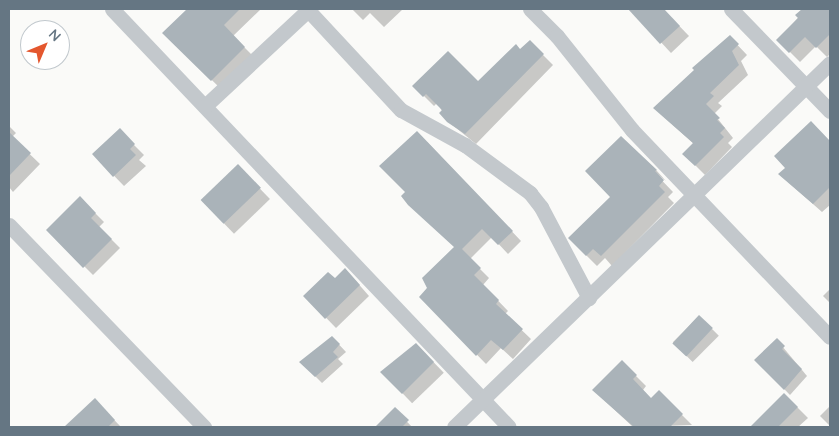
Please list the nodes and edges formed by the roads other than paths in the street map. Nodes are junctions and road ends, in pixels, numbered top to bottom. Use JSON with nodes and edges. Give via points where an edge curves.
{"nodes":[{"id":1,"x":112,"y":9,"type":"edge"},
{"id":2,"x":308,"y":9,"type":"edge"},
{"id":3,"x":731,"y":9,"type":"edge"},
{"id":4,"x":535,"y":10,"type":"edge"},
{"id":5,"x":830,"y":63,"type":"edge"},
{"id":6,"x":806,"y":86,"type":"junction"},
{"id":7,"x":205,"y":106,"type":"junction"},
{"id":8,"x":830,"y":111,"type":"edge"},
{"id":9,"x":694,"y":197,"type":"junction"},
{"id":10,"x":9,"y":225,"type":"edge"},
{"id":11,"x":588,"y":298,"type":"junction"},
{"id":12,"x":830,"y":337,"type":"edge"},
{"id":13,"x":483,"y":400,"type":"junction"},
{"id":14,"x":204,"y":427,"type":"edge"},
{"id":15,"x":454,"y":427,"type":"edge"},
{"id":16,"x":509,"y":427,"type":"edge"}],
"edges":[{"from":1,"to":7,"type":"street"},
{"from":2,"to":7,"type":"street"},
{"from":2,"to":11,"type":"street","via":[[401,110],[465,145],[530,193],[541,207]]},
{"from":3,"to":6,"type":"street"},
{"from":4,"to":9,"type":"street","via":[[632,130]]},
{"from":5,"to":6,"type":"street"},
{"from":6,"to":8,"type":"street"},
{"from":6,"to":9,"type":"street"},
{"from":7,"to":13,"type":"street"},
{"from":9,"to":11,"type":"street"},
{"from":9,"to":12,"type":"street"},
{"from":10,"to":14,"type":"street"},
{"from":11,"to":13,"type":"street"},
{"from":13,"to":15,"type":"street"},
{"from":13,"to":16,"type":"street"}]}
